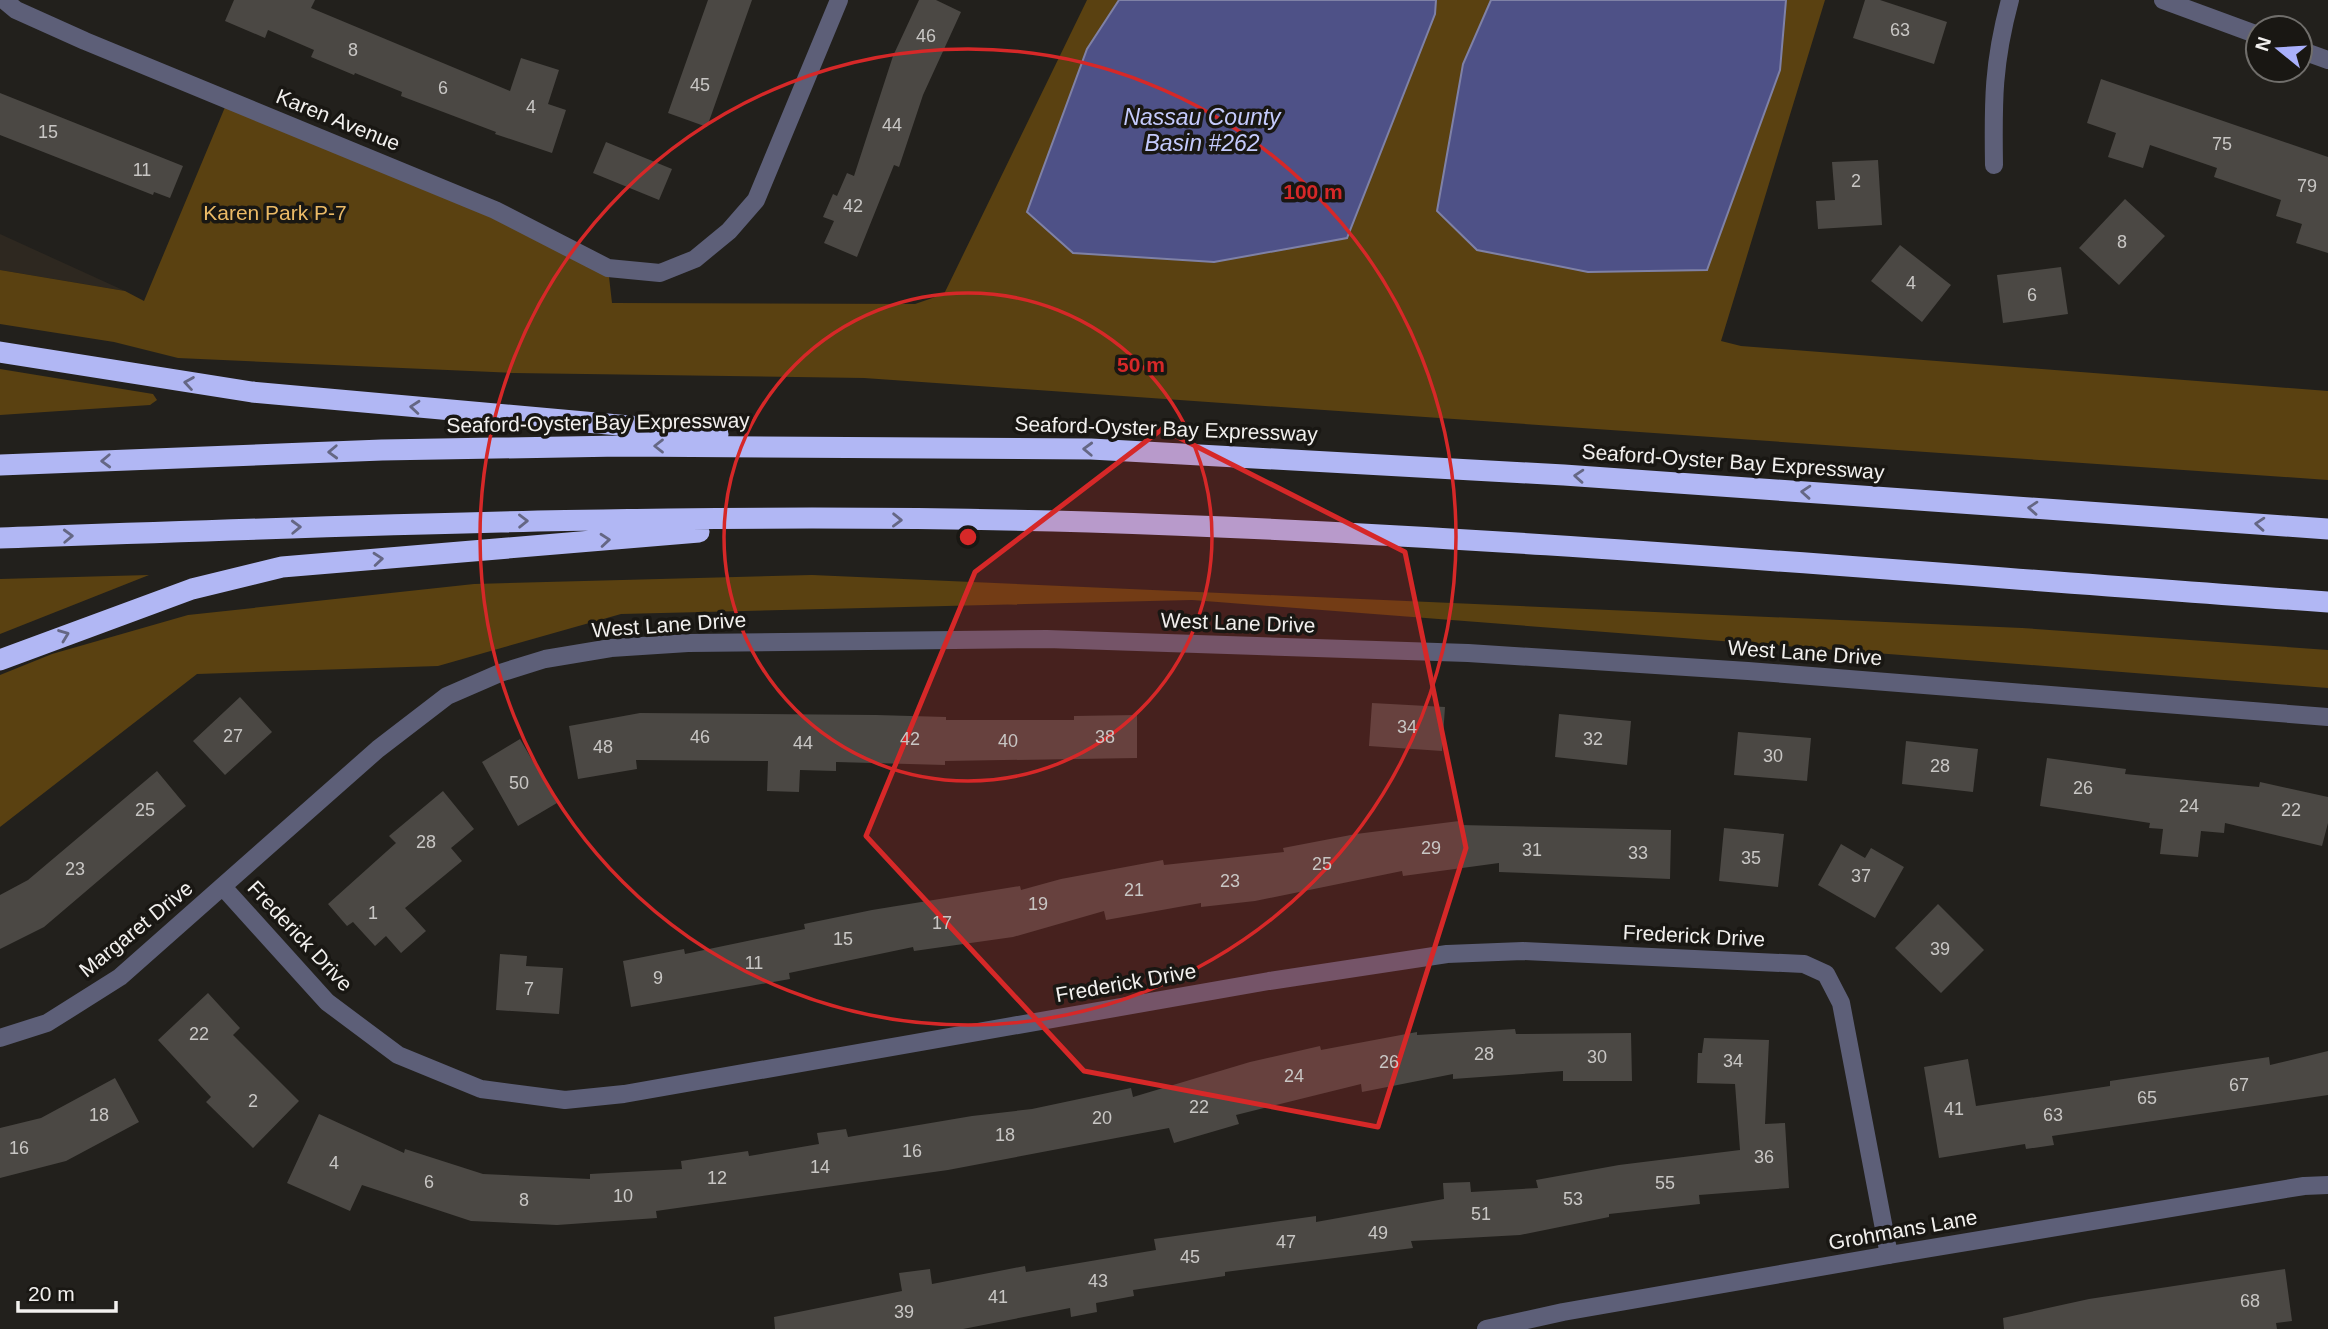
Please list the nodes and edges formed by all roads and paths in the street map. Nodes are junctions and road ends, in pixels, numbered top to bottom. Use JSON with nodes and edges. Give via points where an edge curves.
{"nodes":[{"id":1,"x":839,"y":0,"type":"edge"},
{"id":2,"x":2010,"y":0,"type":"edge"},
{"id":3,"x":2163,"y":0,"type":"edge"},
{"id":4,"x":10,"y":5,"type":"edge"},
{"id":5,"x":2244,"y":30,"type":"edge"},
{"id":6,"x":1994,"y":165,"type":"dead end"},
{"id":7,"x":0,"y":352,"type":"edge"},
{"id":8,"x":849,"y":445,"type":"junction"},
{"id":9,"x":0,"y":465,"type":"edge"},
{"id":10,"x":849,"y":519,"type":"junction"},
{"id":11,"x":2328,"y":528,"type":"edge"},
{"id":12,"x":0,"y":538,"type":"edge"},
{"id":13,"x":2328,"y":602,"type":"edge"},
{"id":14,"x":0,"y":660,"type":"edge"},
{"id":15,"x":2328,"y":717,"type":"edge"},
{"id":16,"x":223,"y":887,"type":"junction"},
{"id":17,"x":0,"y":1038,"type":"edge"},
{"id":18,"x":2328,"y":1185,"type":"edge"},
{"id":19,"x":1889,"y":1255,"type":"junction"},
{"id":20,"x":1489,"y":1329,"type":"edge"}],
"edges":[{"from":1,"to":4,"type":"street","name":"Karen Avenue","via":[[756,201],[729,232],[695,259],[660,274],[608,268],[495,210]]},
{"from":2,"to":6,"type":"street","via":[[1993,83]]},
{"from":3,"to":5,"type":"street"},
{"from":8,"to":7,"type":"highway","one_way":true,"via":[[251,392]]},
{"from":8,"to":9,"type":"highway","name":"Seaford-Oyster Bay Expressway","one_way":true,"via":[[382,450]]},
{"from":11,"to":8,"type":"highway","name":"Seaford-Oyster Bay Expressway","one_way":true,"via":[[1338,460]]},
{"from":12,"to":10,"type":"highway","one_way":true,"via":[[384,524]]},
{"from":10,"to":13,"type":"highway","one_way":true,"via":[[1088,522],[1321,533]]},
{"from":14,"to":10,"type":"highway","one_way":true,"via":[[192,589],[282,567]]},
{"from":15,"to":16,"type":"street","name":"West Lane Drive","via":[[1468,653],[1047,639],[624,647],[545,659],[447,696],[377,749]]},
{"from":16,"to":17,"type":"street","name":"Margaret Drive","via":[[120,978],[47,1023]]},
{"from":16,"to":19,"type":"street","name":"Frederick Drive","via":[[327,1002],[398,1055],[481,1089],[565,1100],[624,1094],[1447,954],[1523,951],[1804,964],[1826,974],[1841,1003]]},
{"from":18,"to":19,"type":"street","name":"Grohmans Lane"},
{"from":19,"to":20,"type":"street","name":"Grohmans Lane"}]}
